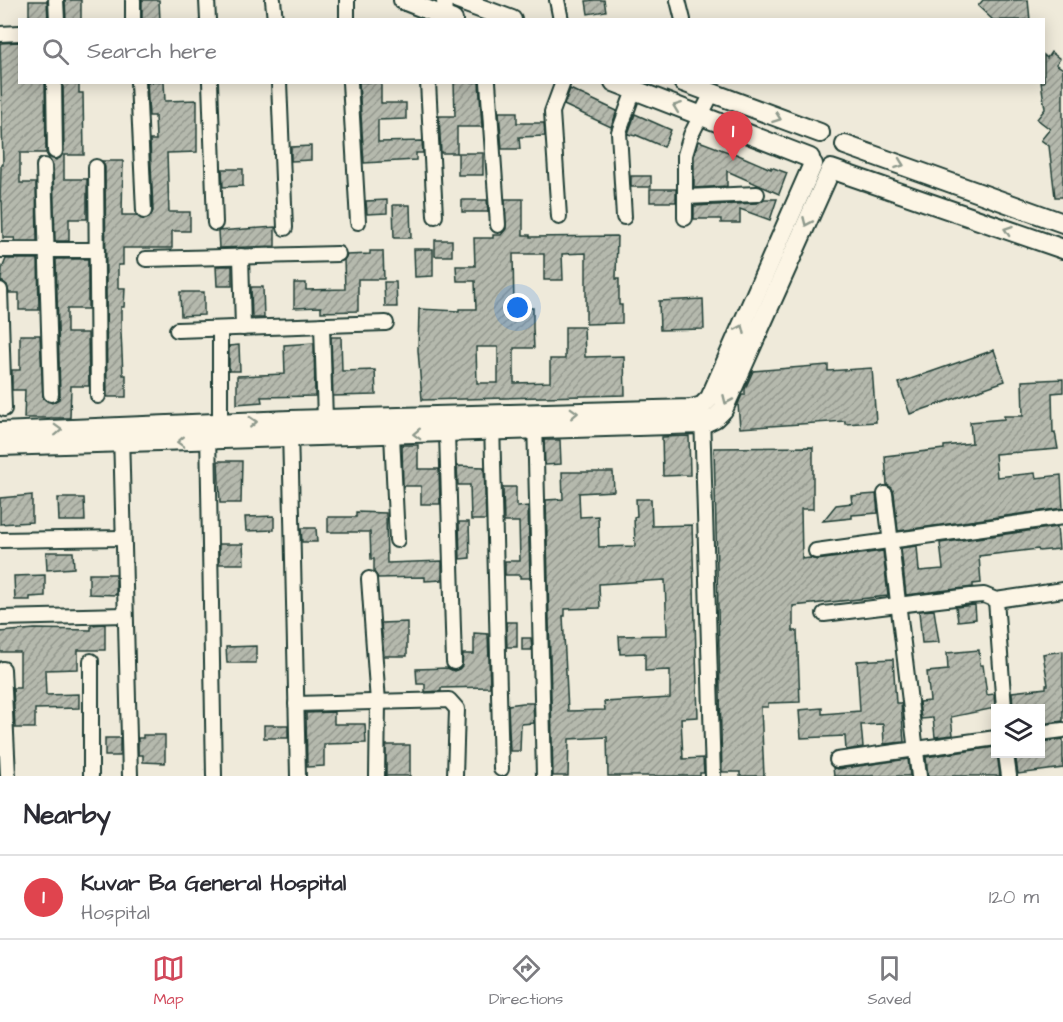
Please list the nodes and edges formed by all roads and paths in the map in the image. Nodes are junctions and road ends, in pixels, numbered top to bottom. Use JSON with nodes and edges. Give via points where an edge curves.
{"nodes":[{"id":1,"x":57,"y":0,"type":"edge"},
{"id":2,"x":133,"y":0,"type":"edge"},
{"id":3,"x":207,"y":0,"type":"edge"},
{"id":4,"x":273,"y":0,"type":"edge"},
{"id":5,"x":347,"y":0,"type":"edge"},
{"id":6,"x":403,"y":0,"type":"edge"},
{"id":7,"x":458,"y":0,"type":"edge"},
{"id":8,"x":557,"y":0,"type":"edge"},
{"id":9,"x":678,"y":0,"type":"edge"},
{"id":10,"x":449,"y":15,"type":"edge"},
{"id":11,"x":57,"y":18,"type":"edge"},
{"id":12,"x":133,"y":18,"type":"edge"},
{"id":13,"x":208,"y":18,"type":"edge"},
{"id":14,"x":275,"y":18,"type":"edge"},
{"id":15,"x":347,"y":18,"type":"edge"},
{"id":16,"x":507,"y":18,"type":"edge"},
{"id":17,"x":561,"y":18,"type":"edge"},
{"id":18,"x":682,"y":18,"type":"edge"},
{"id":19,"x":18,"y":33,"type":"edge"},
{"id":20,"x":0,"y":34,"type":"edge"},
{"id":21,"x":54,"y":84,"type":"edge"},
{"id":22,"x":138,"y":84,"type":"edge"},
{"id":23,"x":210,"y":84,"type":"edge"},
{"id":24,"x":279,"y":84,"type":"edge"},
{"id":25,"x":350,"y":84,"type":"edge"},
{"id":26,"x":428,"y":84,"type":"edge"},
{"id":27,"x":488,"y":84,"type":"edge"},
{"id":28,"x":562,"y":84,"type":"edge"},
{"id":29,"x":619,"y":84,"type":"edge"},
{"id":30,"x":689,"y":84,"type":"edge"},
{"id":31,"x":634,"y":90,"type":"junction"},
{"id":32,"x":712,"y":93,"type":"junction"},
{"id":33,"x":701,"y":116,"type":"junction"},
{"id":34,"x":820,"y":133,"type":"junction"},
{"id":35,"x":845,"y":145,"type":"junction"},
{"id":36,"x":55,"y":151,"type":"dead end"},
{"id":37,"x":818,"y":164,"type":"junction"},
{"id":38,"x":44,"y":166,"type":"dead end"},
{"id":39,"x":96,"y":167,"type":"dead end"},
{"id":40,"x":757,"y":194,"type":"dead end"},
{"id":41,"x":685,"y":197,"type":"junction"},
{"id":42,"x":144,"y":211,"type":"dead end"},
{"id":43,"x":435,"y":216,"type":"dead end"},
{"id":44,"x":559,"y":217,"type":"dead end"},
{"id":45,"x":624,"y":217,"type":"dead end"},
{"id":46,"x":685,"y":218,"type":"dead end"},
{"id":47,"x":358,"y":222,"type":"dead end"},
{"id":48,"x":215,"y":223,"type":"dead end"},
{"id":49,"x":1063,"y":223,"type":"edge"},
{"id":50,"x":498,"y":225,"type":"dead end"},
{"id":51,"x":285,"y":228,"type":"dead end"},
{"id":52,"x":1063,"y":249,"type":"edge"},
{"id":53,"x":0,"y":250,"type":"edge"},
{"id":54,"x":46,"y":250,"type":"junction"},
{"id":55,"x":97,"y":250,"type":"junction"},
{"id":56,"x":338,"y":254,"type":"dead end"},
{"id":57,"x":242,"y":256,"type":"junction"},
{"id":58,"x":146,"y":259,"type":"dead end"},
{"id":59,"x":0,"y":290,"type":"edge"},
{"id":60,"x":386,"y":323,"type":"dead end"},
{"id":61,"x":322,"y":325,"type":"junction"},
{"id":62,"x":243,"y":328,"type":"junction"},
{"id":63,"x":220,"y":329,"type":"junction"},
{"id":64,"x":177,"y":330,"type":"dead end"},
{"id":65,"x":51,"y":394,"type":"dead end"},
{"id":66,"x":98,"y":396,"type":"dead end"},
{"id":67,"x":4,"y":409,"type":"dead end"},
{"id":68,"x":702,"y":415,"type":"junction"},
{"id":69,"x":325,"y":420,"type":"junction"},
{"id":70,"x":536,"y":422,"type":"junction"},
{"id":71,"x":492,"y":423,"type":"junction"},
{"id":72,"x":212,"y":429,"type":"junction"},
{"id":73,"x":290,"y":429,"type":"junction"},
{"id":74,"x":0,"y":432,"type":"edge"},
{"id":75,"x":447,"y":433,"type":"junction"},
{"id":76,"x":392,"y":434,"type":"junction"},
{"id":77,"x":121,"y":436,"type":"junction"},
{"id":78,"x":0,"y":446,"type":"edge"},
{"id":79,"x":885,"y":494,"type":"dead end"},
{"id":80,"x":1063,"y":517,"type":"edge"},
{"id":81,"x":123,"y":538,"type":"junction"},
{"id":82,"x":0,"y":540,"type":"edge"},
{"id":83,"x":397,"y":540,"type":"dead end"},
{"id":84,"x":891,"y":543,"type":"junction"},
{"id":85,"x":816,"y":551,"type":"dead end"},
{"id":86,"x":369,"y":579,"type":"dead end"},
{"id":87,"x":1063,"y":590,"type":"edge"},
{"id":88,"x":996,"y":600,"type":"junction"},
{"id":89,"x":898,"y":604,"type":"junction"},
{"id":90,"x":824,"y":614,"type":"dead end"},
{"id":91,"x":125,"y":615,"type":"junction"},
{"id":92,"x":0,"y":618,"type":"edge"},
{"id":93,"x":91,"y":661,"type":"dead end"},
{"id":94,"x":454,"y":662,"type":"dead end"},
{"id":95,"x":3,"y":669,"type":"dead end"},
{"id":96,"x":378,"y":702,"type":"junction"},
{"id":97,"x":296,"y":704,"type":"junction"},
{"id":98,"x":1004,"y":704,"type":"edge"},
{"id":99,"x":1063,"y":730,"type":"edge"},
{"id":100,"x":1045,"y":732,"type":"edge"},
{"id":101,"x":991,"y":739,"type":"edge"},
{"id":102,"x":915,"y":749,"type":"junction"},
{"id":103,"x":1007,"y":758,"type":"edge"},
{"id":104,"x":837,"y":759,"type":"dead end"},
{"id":105,"x":501,"y":769,"type":"dead end"},
{"id":106,"x":8,"y":776,"type":"edge"},
{"id":107,"x":91,"y":776,"type":"edge"},
{"id":108,"x":130,"y":776,"type":"edge"},
{"id":109,"x":214,"y":776,"type":"edge"},
{"id":110,"x":298,"y":776,"type":"edge"},
{"id":111,"x":377,"y":776,"type":"edge"},
{"id":112,"x":455,"y":776,"type":"edge"},
{"id":113,"x":544,"y":776,"type":"edge"},
{"id":114,"x":713,"y":776,"type":"edge"},
{"id":115,"x":919,"y":776,"type":"edge"},
{"id":116,"x":1010,"y":776,"type":"edge"}],
"edges":[{"from":1,"to":11,"type":"street"},
{"from":2,"to":12,"type":"street"},
{"from":3,"to":13,"type":"street"},
{"from":4,"to":14,"type":"street"},
{"from":5,"to":15,"type":"street"},
{"from":6,"to":10,"type":"street"},
{"from":7,"to":10,"type":"street"},
{"from":7,"to":16,"type":"street"},
{"from":8,"to":17,"type":"street"},
{"from":9,"to":18,"type":"street"},
{"from":19,"to":20,"type":"street"},
{"from":21,"to":36,"type":"street"},
{"from":22,"to":42,"type":"street"},
{"from":23,"to":48,"type":"street"},
{"from":24,"to":51,"type":"street"},
{"from":25,"to":47,"type":"street"},
{"from":26,"to":43,"type":"street"},
{"from":27,"to":50,"type":"street"},
{"from":28,"to":44,"type":"street","via":[[552,112]]},
{"from":29,"to":31,"type":"street"},
{"from":30,"to":32,"type":"street"},
{"from":33,"to":31,"type":"street","one_way":true},
{"from":31,"to":45,"type":"street","via":[[619,132]]},
{"from":32,"to":33,"type":"street"},
{"from":32,"to":34,"type":"street","one_way":true},
{"from":33,"to":37,"type":"street"},
{"from":33,"to":41,"type":"street","via":[[685,155]]},
{"from":34,"to":35,"type":"street","via":[[837,135]]},
{"from":34,"to":37,"type":"street","via":[[808,147]]},
{"from":35,"to":37,"type":"street","via":[[842,163]]},
{"from":35,"to":49,"type":"street","one_way":true},
{"from":52,"to":37,"type":"street","one_way":true},
{"from":37,"to":68,"type":"street"},
{"from":38,"to":54,"type":"street"},
{"from":39,"to":55,"type":"street"},
{"from":40,"to":41,"type":"street"},
{"from":41,"to":46,"type":"street"},
{"from":53,"to":54,"type":"street"},
{"from":54,"to":55,"type":"street"},
{"from":54,"to":65,"type":"street"},
{"from":55,"to":66,"type":"street"},
{"from":56,"to":57,"type":"street"},
{"from":57,"to":58,"type":"street"},
{"from":57,"to":62,"type":"street"},
{"from":59,"to":67,"type":"street"},
{"from":60,"to":61,"type":"street"},
{"from":61,"to":62,"type":"street"},
{"from":61,"to":69,"type":"street"},
{"from":62,"to":63,"type":"street"},
{"from":63,"to":64,"type":"street"},
{"from":63,"to":72,"type":"street"},
{"from":68,"to":70,"type":"street","via":[[691,409]]},
{"from":68,"to":114,"type":"street"},
{"from":69,"to":71,"type":"street"},
{"from":69,"to":73,"type":"street"},
{"from":70,"to":71,"type":"street"},
{"from":70,"to":113,"type":"street"},
{"from":71,"to":75,"type":"street"},
{"from":71,"to":105,"type":"street"},
{"from":72,"to":73,"type":"street"},
{"from":72,"to":77,"type":"street"},
{"from":72,"to":109,"type":"street"},
{"from":73,"to":76,"type":"street"},
{"from":73,"to":97,"type":"street"},
{"from":74,"to":77,"type":"street","one_way":true},
{"from":75,"to":76,"type":"street","one_way":true},
{"from":75,"to":94,"type":"street"},
{"from":76,"to":83,"type":"street"},
{"from":77,"to":78,"type":"street"},
{"from":77,"to":81,"type":"street"},
{"from":79,"to":84,"type":"street"},
{"from":80,"to":84,"type":"street"},
{"from":81,"to":82,"type":"street"},
{"from":81,"to":91,"type":"street"},
{"from":84,"to":85,"type":"street"},
{"from":84,"to":89,"type":"street"},
{"from":86,"to":96,"type":"street"},
{"from":87,"to":88,"type":"street"},
{"from":88,"to":89,"type":"street","via":[[984,595]]},
{"from":88,"to":98,"type":"street"},
{"from":89,"to":90,"type":"street"},
{"from":89,"to":102,"type":"street"},
{"from":91,"to":92,"type":"street"},
{"from":91,"to":108,"type":"street"},
{"from":93,"to":107,"type":"street"},
{"from":95,"to":106,"type":"street"},
{"from":96,"to":97,"type":"street"},
{"from":96,"to":111,"type":"street"},
{"from":96,"to":112,"type":"street","via":[[449,700],[454,704]]},
{"from":97,"to":110,"type":"street"},
{"from":99,"to":100,"type":"street"},
{"from":101,"to":102,"type":"street"},
{"from":102,"to":104,"type":"street"},
{"from":102,"to":115,"type":"street"},
{"from":103,"to":116,"type":"street"}]}
